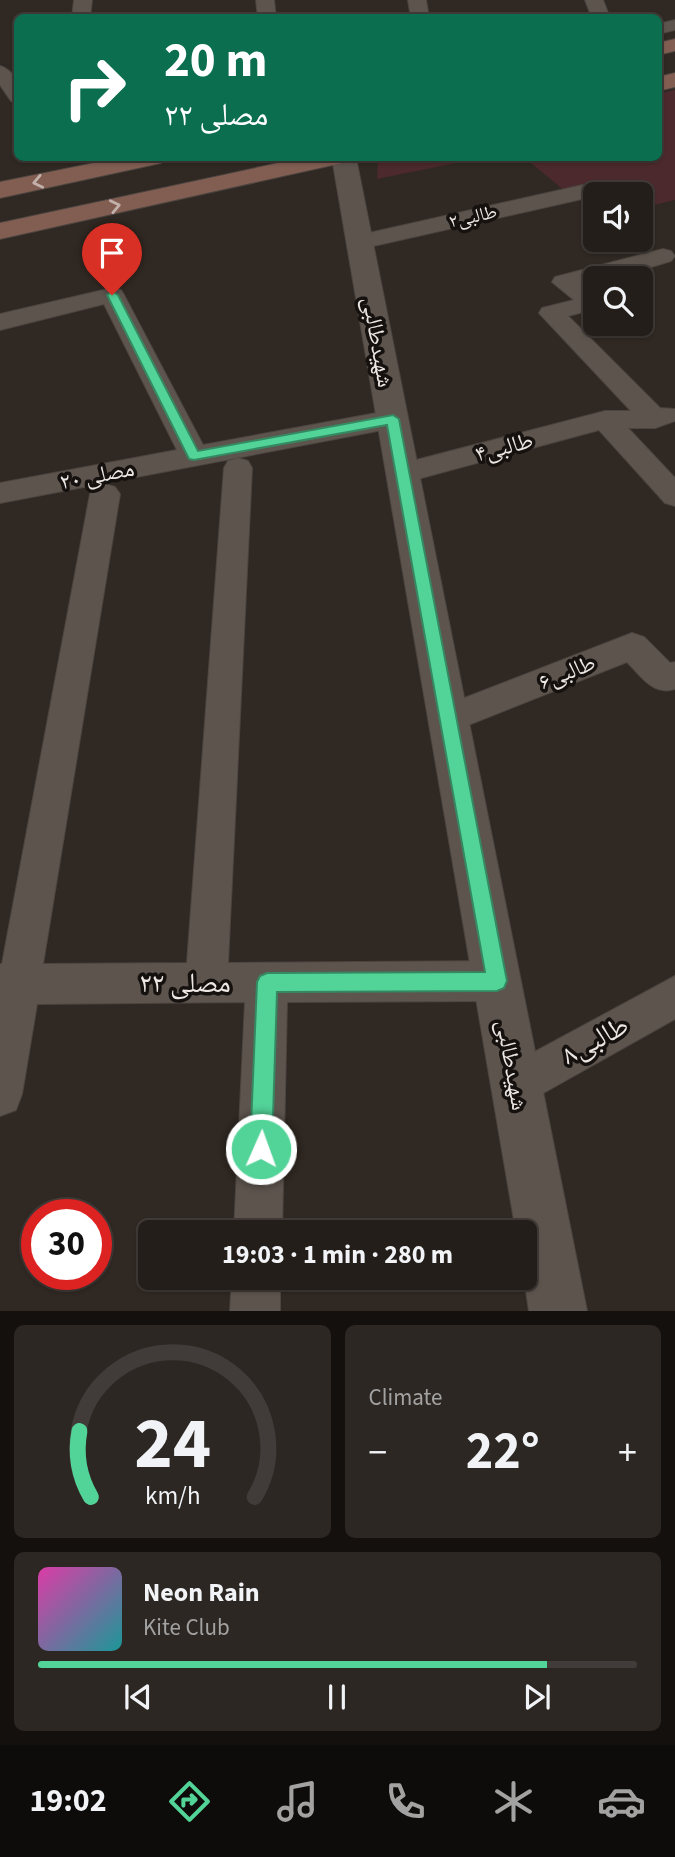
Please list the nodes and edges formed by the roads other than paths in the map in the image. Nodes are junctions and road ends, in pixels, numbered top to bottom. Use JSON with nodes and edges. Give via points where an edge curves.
{"nodes":[{"id":1,"x":0,"y":72,"type":"edge"},
{"id":2,"x":14,"y":91,"type":"edge"},
{"id":3,"x":138,"y":161,"type":"edge"},
{"id":4,"x":319,"y":161,"type":"edge"},
{"id":5,"x":345,"y":161,"type":"edge"},
{"id":6,"x":0,"y":190,"type":"edge"},
{"id":7,"x":583,"y":197,"type":"edge"},
{"id":8,"x":0,"y":231,"type":"edge"},
{"id":9,"x":360,"y":242,"type":"junction"},
{"id":10,"x":653,"y":248,"type":"edge"},
{"id":11,"x":669,"y":261,"type":"edge"},
{"id":12,"x":0,"y":322,"type":"edge"},
{"id":13,"x":665,"y":416,"type":"edge"},
{"id":14,"x":393,"y":419,"type":"junction"},
{"id":15,"x":605,"y":420,"type":"junction"},
{"id":16,"x":194,"y":456,"type":"junction"},
{"id":17,"x":238,"y":468,"type":"dead end"},
{"id":18,"x":403,"y":473,"type":"junction"},
{"id":19,"x":0,"y":493,"type":"edge"},
{"id":20,"x":106,"y":494,"type":"dead end"},
{"id":21,"x":675,"y":496,"type":"edge"},
{"id":22,"x":675,"y":675,"type":"edge"},
{"id":23,"x":448,"y":719,"type":"junction"},
{"id":24,"x":497,"y":981,"type":"junction"},
{"id":25,"x":267,"y":982,"type":"junction"},
{"id":26,"x":206,"y":983,"type":"junction"},
{"id":27,"x":10,"y":984,"type":"edge"},
{"id":28,"x":675,"y":996,"type":"edge"},
{"id":29,"x":516,"y":1084,"type":"junction"},
{"id":30,"x":0,"y":1094,"type":"edge"},
{"id":31,"x":258,"y":1220,"type":"edge"},
{"id":32,"x":256,"y":1290,"type":"edge"},
{"id":33,"x":255,"y":1311,"type":"edge"},
{"id":34,"x":558,"y":1311,"type":"edge"}],
"edges":[{"from":1,"to":2,"type":"street"},
{"from":3,"to":6,"type":"main road","one_way":true},
{"from":8,"to":4,"type":"main road","one_way":true},
{"from":5,"to":9,"type":"street","name":"شهیدطالبی"},
{"from":7,"to":9,"type":"street","name":"طالبی۲"},
{"from":9,"to":14,"type":"street","name":"شهیدطالبی"},
{"from":10,"to":11,"type":"street"},
{"from":11,"to":13,"type":"street","via":[[564,282],[594,302],[551,313]]},
{"from":12,"to":16,"type":"street","via":[[112,295]]},
{"from":13,"to":15,"type":"street","name":"طالبی۴"},
{"from":14,"to":16,"type":"street","name":"مصلی ۲۰"},
{"from":14,"to":18,"type":"street","name":"شهیدطالبی"},
{"from":15,"to":18,"type":"street","name":"طالبی۴"},
{"from":15,"to":21,"type":"street"},
{"from":16,"to":19,"type":"street","name":"مصلی ۲۰"},
{"from":17,"to":26,"type":"street"},
{"from":18,"to":23,"type":"street","name":"شهیدطالبی"},
{"from":20,"to":27,"type":"street"},
{"from":22,"to":23,"type":"street","name":"طالبی۶","via":[[666,679],[632,646]]},
{"from":23,"to":24,"type":"street","name":"شهیدطالبی"},
{"from":24,"to":25,"type":"street","name":"مصلی ۲۲"},
{"from":24,"to":29,"type":"street","name":"شهیدطالبی"},
{"from":25,"to":26,"type":"street","name":"مصلی ۲۲"},
{"from":25,"to":31,"type":"street"},
{"from":26,"to":27,"type":"street","name":"مصلی ۲۲"},
{"from":27,"to":30,"type":"street"},
{"from":28,"to":29,"type":"street","name":"طالبی۸"},
{"from":29,"to":34,"type":"street","name":"شهیدطالبی"},
{"from":32,"to":33,"type":"street"}]}
